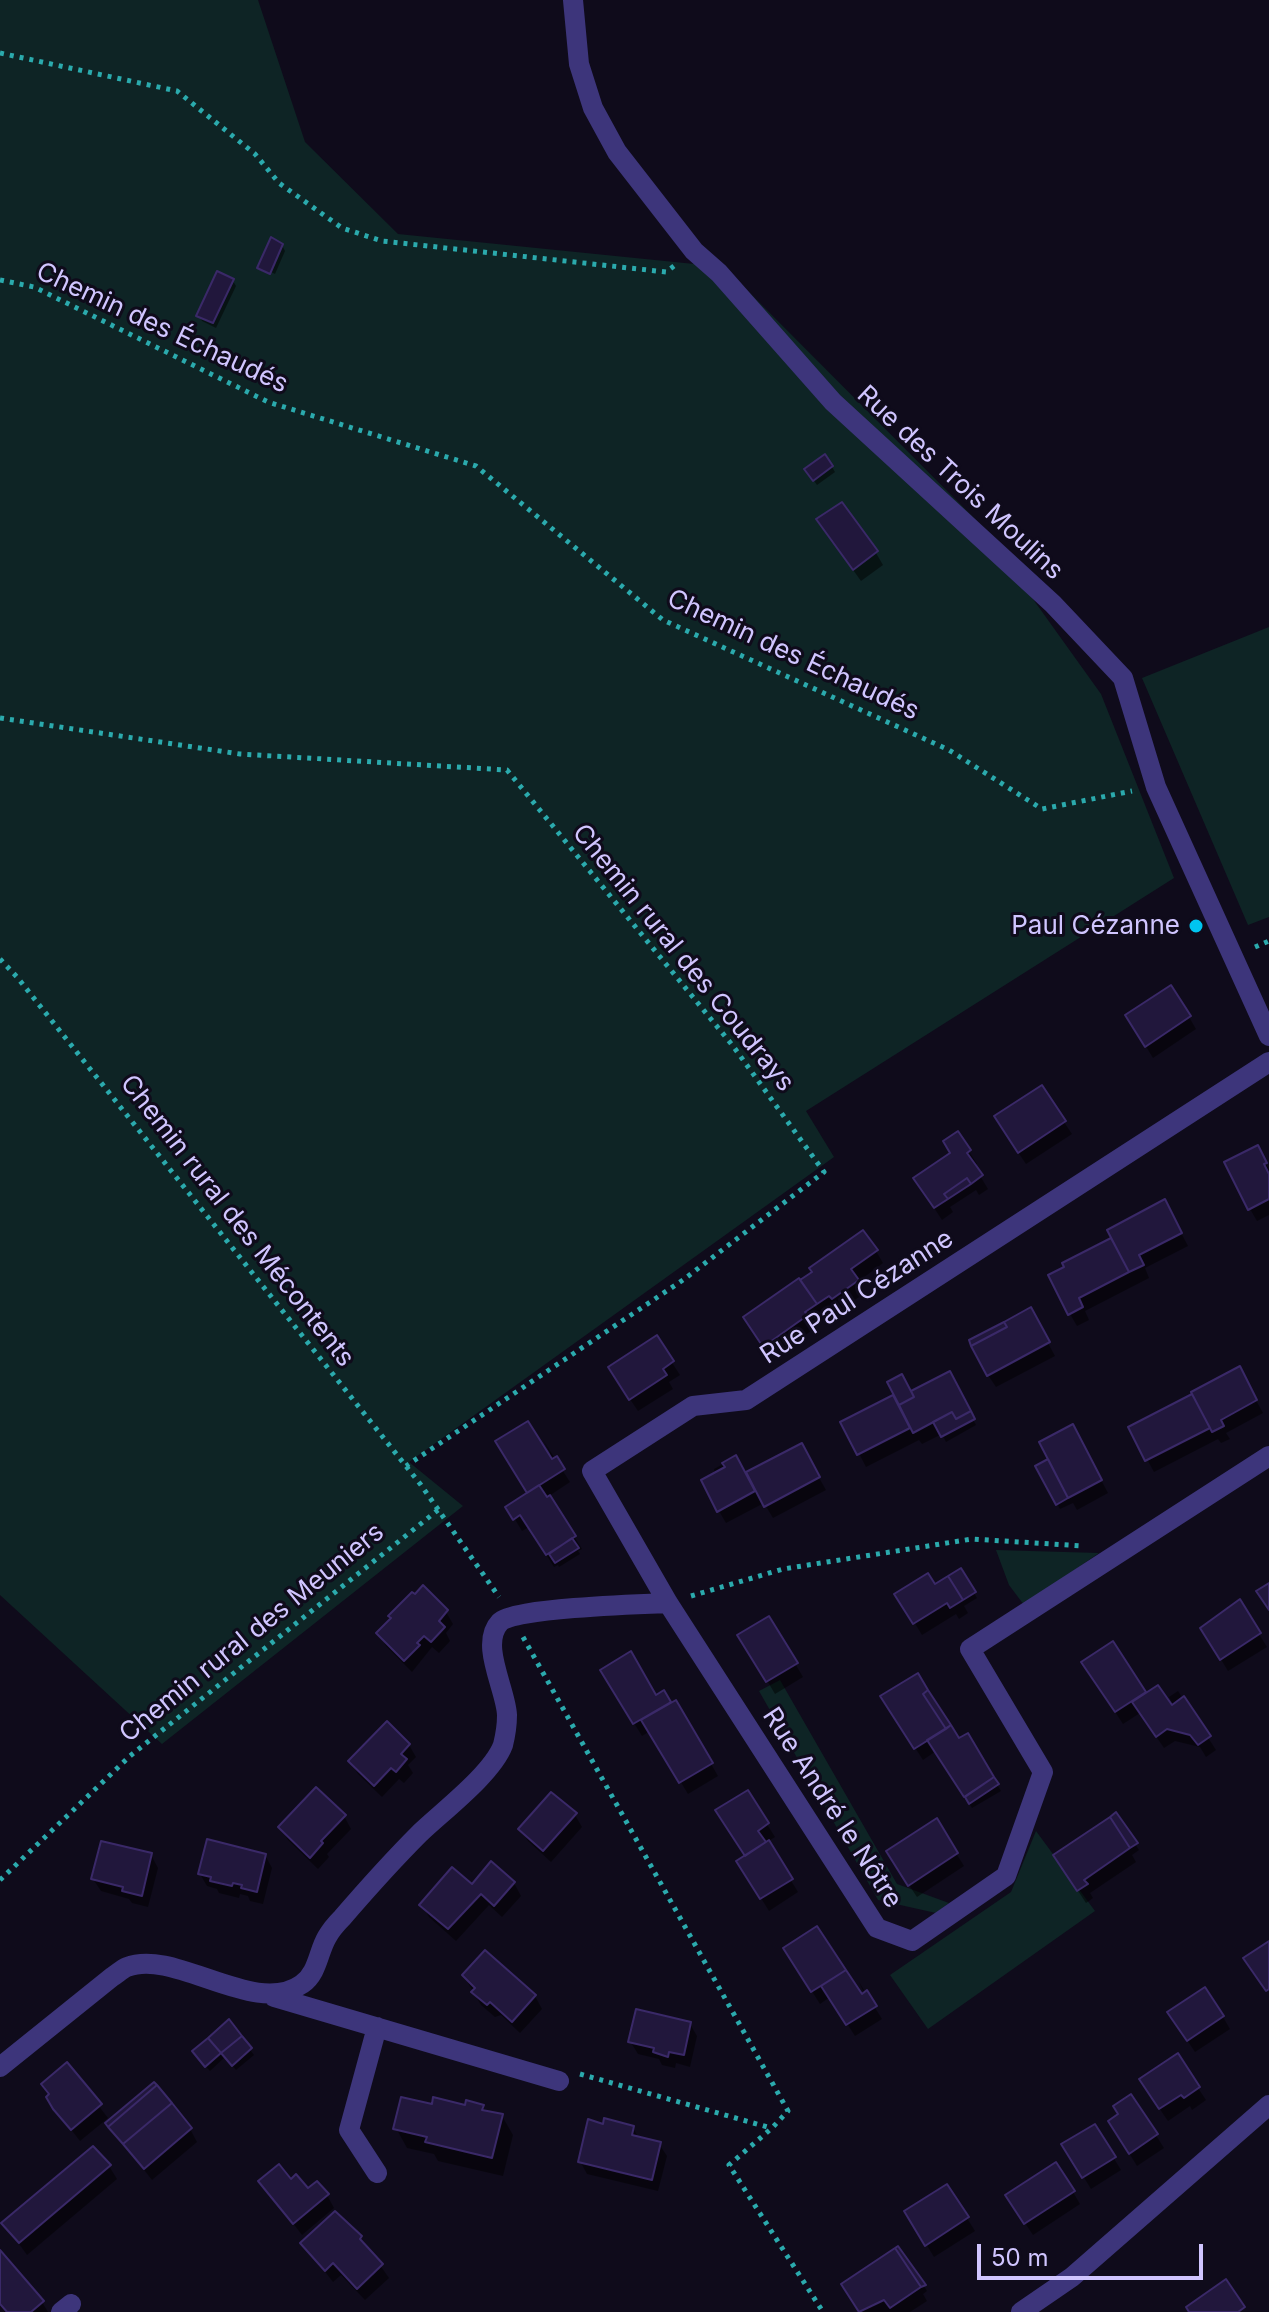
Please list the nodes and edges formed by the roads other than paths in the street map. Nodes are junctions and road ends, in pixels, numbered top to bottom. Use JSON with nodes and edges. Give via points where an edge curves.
{"nodes":[{"id":1,"x":573,"y":0,"type":"edge"},
{"id":2,"x":1269,"y":1036,"type":"edge"},
{"id":3,"x":1269,"y":1062,"type":"edge"},
{"id":4,"x":1269,"y":1456,"type":"edge"},
{"id":5,"x":668,"y":1603,"type":"junction"},
{"id":6,"x":270,"y":1996,"type":"junction"},
{"id":7,"x":377,"y":2027,"type":"junction"},
{"id":8,"x":0,"y":2067,"type":"edge"},
{"id":9,"x":559,"y":2081,"type":"road end"},
{"id":10,"x":1269,"y":2105,"type":"edge"},
{"id":11,"x":377,"y":2173,"type":"dead end"},
{"id":12,"x":1021,"y":2312,"type":"edge"}],
"edges":[{"from":1,"to":2,"type":"street","name":"Rue des Trois Moulins","via":[[579,64],[593,108],[617,152],[694,251],[833,402],[1053,604],[1123,678],[1156,787]]},
{"from":3,"to":5,"type":"street","name":"Rue Paul Cézanne","via":[[746,1400],[693,1406],[592,1471]]},
{"from":4,"to":5,"type":"street","name":"Rue André le Nôtre","via":[[970,1649],[1043,1772],[1006,1876],[912,1941],[877,1928]]},
{"from":5,"to":6,"type":"street","via":[[501,1620],[493,1635],[494,1660],[507,1715],[503,1744],[490,1766],[341,1918],[306,1982]]},
{"from":6,"to":7,"type":"street"},
{"from":6,"to":8,"type":"street","via":[[168,1968],[128,1967]]},
{"from":7,"to":9,"type":"street"},
{"from":7,"to":11,"type":"street","via":[[349,2130]]},
{"from":10,"to":12,"type":"street","via":[[1072,2277]]}]}
